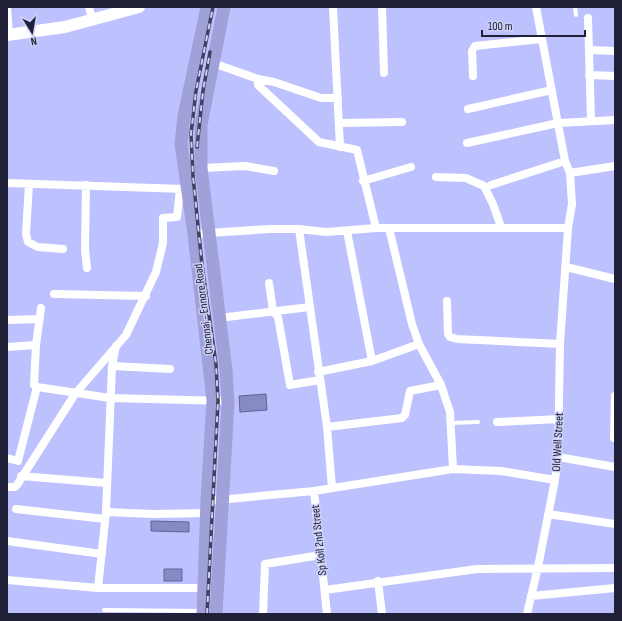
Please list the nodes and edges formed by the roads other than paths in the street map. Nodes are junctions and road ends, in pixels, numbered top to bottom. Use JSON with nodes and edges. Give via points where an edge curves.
{"nodes":[{"id":1,"x":7,"y":7,"type":"edge"},
{"id":2,"x":139,"y":7,"type":"edge"},
{"id":3,"x":207,"y":7,"type":"edge"},
{"id":4,"x":224,"y":7,"type":"edge"},
{"id":5,"x":333,"y":7,"type":"edge"},
{"id":6,"x":382,"y":7,"type":"edge"},
{"id":7,"x":536,"y":7,"type":"edge"},
{"id":8,"x":575,"y":7,"type":"edge"},
{"id":9,"x":106,"y":11,"type":"edge"},
{"id":10,"x":91,"y":13,"type":"edge"},
{"id":11,"x":576,"y":14,"type":"dead end"},
{"id":12,"x":588,"y":18,"type":"dead end"},
{"id":13,"x":8,"y":35,"type":"edge"},
{"id":14,"x":541,"y":39,"type":"junction"},
{"id":15,"x":589,"y":50,"type":"junction"},
{"id":16,"x":615,"y":52,"type":"edge"},
{"id":17,"x":212,"y":63,"type":"junction"},
{"id":18,"x":384,"y":73,"type":"dead end"},
{"id":19,"x":589,"y":75,"type":"junction"},
{"id":20,"x":473,"y":76,"type":"dead end"},
{"id":21,"x":615,"y":76,"type":"edge"},
{"id":22,"x":258,"y":79,"type":"junction"},
{"id":23,"x":552,"y":90,"type":"junction"},
{"id":24,"x":338,"y":98,"type":"junction"},
{"id":25,"x":468,"y":109,"type":"dead end"},
{"id":26,"x":591,"y":120,"type":"junction"},
{"id":27,"x":615,"y":120,"type":"edge"},
{"id":28,"x":402,"y":122,"type":"dead end"},
{"id":29,"x":558,"y":123,"type":"junction"},
{"id":30,"x":339,"y":124,"type":"junction"},
{"id":31,"x":467,"y":143,"type":"dead end"},
{"id":32,"x":340,"y":147,"type":"junction"},
{"id":33,"x":565,"y":160,"type":"junction"},
{"id":34,"x":615,"y":166,"type":"edge"},
{"id":35,"x":411,"y":167,"type":"dead end"},
{"id":36,"x":201,"y":168,"type":"junction"},
{"id":37,"x":274,"y":171,"type":"dead end"},
{"id":38,"x":570,"y":173,"type":"junction"},
{"id":39,"x":436,"y":177,"type":"dead end"},
{"id":40,"x":364,"y":181,"type":"junction"},
{"id":41,"x":7,"y":183,"type":"edge"},
{"id":42,"x":29,"y":184,"type":"junction"},
{"id":43,"x":86,"y":185,"type":"junction"},
{"id":44,"x":491,"y":185,"type":"dead end"},
{"id":45,"x":184,"y":189,"type":"junction"},
{"id":46,"x":501,"y":227,"type":"junction"},
{"id":47,"x":376,"y":228,"type":"junction"},
{"id":48,"x":389,"y":228,"type":"junction"},
{"id":49,"x":568,"y":228,"type":"junction"},
{"id":50,"x":300,"y":229,"type":"junction"},
{"id":51,"x":347,"y":231,"type":"junction"},
{"id":52,"x":194,"y":234,"type":"junction"},
{"id":53,"x":209,"y":234,"type":"junction"},
{"id":54,"x":63,"y":249,"type":"dead end"},
{"id":55,"x":566,"y":267,"type":"junction"},
{"id":56,"x":87,"y":268,"type":"dead end"},
{"id":57,"x":615,"y":278,"type":"edge"},
{"id":58,"x":269,"y":283,"type":"dead end"},
{"id":59,"x":54,"y":294,"type":"dead end"},
{"id":60,"x":146,"y":296,"type":"junction"},
{"id":61,"x":447,"y":301,"type":"dead end"},
{"id":62,"x":310,"y":307,"type":"junction"},
{"id":63,"x":41,"y":308,"type":"dead end"},
{"id":64,"x":274,"y":312,"type":"junction"},
{"id":65,"x":219,"y":318,"type":"junction"},
{"id":66,"x":40,"y":319,"type":"junction"},
{"id":67,"x":7,"y":320,"type":"edge"},
{"id":68,"x":419,"y":344,"type":"junction"},
{"id":69,"x":560,"y":344,"type":"junction"},
{"id":70,"x":36,"y":345,"type":"junction"},
{"id":71,"x":116,"y":346,"type":"junction"},
{"id":72,"x":7,"y":347,"type":"edge"},
{"id":73,"x":372,"y":361,"type":"junction"},
{"id":74,"x":112,"y":366,"type":"junction"},
{"id":75,"x":170,"y":369,"type":"dead end"},
{"id":76,"x":319,"y":376,"type":"junction"},
{"id":77,"x":441,"y":385,"type":"junction"},
{"id":78,"x":37,"y":387,"type":"junction"},
{"id":79,"x":75,"y":394,"type":"junction"},
{"id":80,"x":615,"y":396,"type":"edge"},
{"id":81,"x":110,"y":398,"type":"junction"},
{"id":82,"x":213,"y":400,"type":"junction"},
{"id":83,"x":228,"y":401,"type":"junction"},
{"id":84,"x":560,"y":420,"type":"junction"},
{"id":85,"x":478,"y":422,"type":"dead end"},
{"id":86,"x":497,"y":422,"type":"dead end"},
{"id":87,"x":450,"y":423,"type":"junction"},
{"id":88,"x":327,"y":428,"type":"junction"},
{"id":89,"x":614,"y":438,"type":"dead end"},
{"id":90,"x":7,"y":458,"type":"edge"},
{"id":91,"x":558,"y":458,"type":"junction"},
{"id":92,"x":615,"y":467,"type":"edge"},
{"id":93,"x":453,"y":469,"type":"junction"},
{"id":94,"x":21,"y":476,"type":"junction"},
{"id":95,"x":555,"y":480,"type":"junction"},
{"id":96,"x":106,"y":483,"type":"junction"},
{"id":97,"x":7,"y":486,"type":"edge"},
{"id":98,"x":332,"y":488,"type":"junction"},
{"id":99,"x":314,"y":491,"type":"junction"},
{"id":100,"x":223,"y":499,"type":"junction"},
{"id":101,"x":207,"y":507,"type":"junction"},
{"id":102,"x":16,"y":509,"type":"dead end"},
{"id":103,"x":548,"y":514,"type":"junction"},
{"id":104,"x":105,"y":516,"type":"junction"},
{"id":105,"x":615,"y":524,"type":"edge"},
{"id":106,"x":7,"y":541,"type":"edge"},
{"id":107,"x":102,"y":554,"type":"junction"},
{"id":108,"x":321,"y":555,"type":"junction"},
{"id":109,"x":538,"y":567,"type":"junction"},
{"id":110,"x":615,"y":568,"type":"edge"},
{"id":111,"x":7,"y":580,"type":"edge"},
{"id":112,"x":378,"y":582,"type":"junction"},
{"id":113,"x":98,"y":588,"type":"junction"},
{"id":114,"x":205,"y":588,"type":"junction"},
{"id":115,"x":615,"y":588,"type":"edge"},
{"id":116,"x":325,"y":590,"type":"junction"},
{"id":117,"x":531,"y":596,"type":"junction"},
{"id":118,"x":104,"y":610,"type":"dead end"},
{"id":119,"x":208,"y":613,"type":"edge"},
{"id":120,"x":263,"y":614,"type":"edge"},
{"id":121,"x":327,"y":614,"type":"edge"},
{"id":122,"x":382,"y":614,"type":"edge"},
{"id":123,"x":527,"y":614,"type":"edge"}],
"edges":[{"from":1,"to":13,"type":"street"},
{"from":2,"to":9,"type":"street"},
{"from":3,"to":45,"type":"main road","name":"Chennai - Ennore Road","via":[[184,116],[181,144]]},
{"from":4,"to":17,"type":"main road","name":"Chennai - Ennore Road"},
{"from":5,"to":24,"type":"street"},
{"from":6,"to":18,"type":"street"},
{"from":7,"to":14,"type":"street","name":"Old Well Street"},
{"from":8,"to":11,"type":"lane"},
{"from":9,"to":10,"type":"street"},
{"from":10,"to":13,"type":"street","via":[[65,27]]},
{"from":12,"to":15,"type":"street"},
{"from":14,"to":20,"type":"street","via":[[475,46],[472,51]]},
{"from":14,"to":23,"type":"street","name":"Old Well Street"},
{"from":15,"to":16,"type":"street"},
{"from":15,"to":19,"type":"street"},
{"from":17,"to":22,"type":"street"},
{"from":17,"to":36,"type":"main road","name":"Chennai - Ennore Road","via":[[201,125]]},
{"from":19,"to":21,"type":"street"},
{"from":19,"to":26,"type":"street"},
{"from":22,"to":24,"type":"street","via":[[321,98]]},
{"from":22,"to":32,"type":"street","via":[[258,85],[319,142]]},
{"from":23,"to":25,"type":"street"},
{"from":23,"to":29,"type":"street","name":"Old Well Street"},
{"from":24,"to":30,"type":"street"},
{"from":26,"to":27,"type":"street"},
{"from":26,"to":29,"type":"street"},
{"from":28,"to":30,"type":"street"},
{"from":29,"to":31,"type":"street"},
{"from":29,"to":33,"type":"street","name":"Old Well Street"},
{"from":30,"to":32,"type":"street"},
{"from":32,"to":40,"type":"street","via":[[357,150]]},
{"from":33,"to":38,"type":"street","name":"Old Well Street"},
{"from":33,"to":44,"type":"street"},
{"from":34,"to":38,"type":"street"},
{"from":35,"to":40,"type":"street"},
{"from":36,"to":37,"type":"street","via":[[245,166]]},
{"from":36,"to":53,"type":"main road","name":"Chennai - Ennore Road"},
{"from":38,"to":49,"type":"street","name":"Old Well Street","via":[[572,204]]},
{"from":39,"to":46,"type":"street","via":[[466,178],[484,186],[494,204]]},
{"from":40,"to":47,"type":"street"},
{"from":41,"to":42,"type":"street"},
{"from":42,"to":43,"type":"street"},
{"from":42,"to":54,"type":"street","via":[[26,234],[28,242],[38,247]]},
{"from":43,"to":45,"type":"street"},
{"from":43,"to":56,"type":"street"},
{"from":45,"to":52,"type":"main road","name":"Chennai - Ennore Road"},
{"from":45,"to":60,"type":"street","via":[[177,217],[163,218],[163,243],[156,272]]},
{"from":46,"to":48,"type":"street"},
{"from":46,"to":49,"type":"street"},
{"from":47,"to":48,"type":"street"},
{"from":47,"to":51,"type":"street"},
{"from":48,"to":68,"type":"street"},
{"from":49,"to":55,"type":"street","name":"Old Well Street"},
{"from":50,"to":51,"type":"street"},
{"from":50,"to":53,"type":"street"},
{"from":50,"to":62,"type":"street"},
{"from":51,"to":73,"type":"street"},
{"from":52,"to":53,"type":"street"},
{"from":52,"to":82,"type":"main road","name":"Chennai - Ennore Road"},
{"from":53,"to":65,"type":"main road","name":"Chennai - Ennore Road"},
{"from":55,"to":57,"type":"street"},
{"from":55,"to":69,"type":"street","name":"Old Well Street"},
{"from":58,"to":64,"type":"street"},
{"from":59,"to":60,"type":"street"},
{"from":60,"to":71,"type":"street","via":[[126,335]]},
{"from":61,"to":69,"type":"street","via":[[448,334],[457,340]]},
{"from":62,"to":64,"type":"street"},
{"from":62,"to":76,"type":"street"},
{"from":63,"to":66,"type":"street"},
{"from":64,"to":65,"type":"street"},
{"from":64,"to":76,"type":"street","via":[[278,318],[290,386]]},
{"from":65,"to":83,"type":"main road","name":"Chennai - Ennore Road"},
{"from":66,"to":67,"type":"street"},
{"from":66,"to":70,"type":"street"},
{"from":68,"to":73,"type":"street"},
{"from":68,"to":77,"type":"street"},
{"from":69,"to":84,"type":"street","name":"Old Well Street"},
{"from":70,"to":72,"type":"street"},
{"from":70,"to":78,"type":"street","via":[[34,386]]},
{"from":71,"to":74,"type":"street"},
{"from":71,"to":79,"type":"street"},
{"from":73,"to":76,"type":"street"},
{"from":74,"to":75,"type":"street"},
{"from":74,"to":81,"type":"street"},
{"from":76,"to":88,"type":"street"},
{"from":77,"to":87,"type":"street","via":[[450,412]]},
{"from":77,"to":88,"type":"street","via":[[410,391],[405,415],[402,418]]},
{"from":78,"to":79,"type":"street"},
{"from":78,"to":90,"type":"street","via":[[18,461]]},
{"from":79,"to":81,"type":"street"},
{"from":79,"to":94,"type":"street"},
{"from":80,"to":89,"type":"street"},
{"from":81,"to":82,"type":"street"},
{"from":81,"to":96,"type":"street"},
{"from":82,"to":83,"type":"street"},
{"from":82,"to":101,"type":"main road","name":"Chennai - Ennore Road"},
{"from":83,"to":100,"type":"main road","name":"Chennai - Ennore Road"},
{"from":84,"to":86,"type":"street"},
{"from":84,"to":91,"type":"street","name":"Old Well Street"},
{"from":85,"to":87,"type":"lane"},
{"from":87,"to":93,"type":"street"},
{"from":88,"to":98,"type":"street"},
{"from":91,"to":92,"type":"street"},
{"from":91,"to":95,"type":"street","name":"Old Well Street"},
{"from":93,"to":95,"type":"street","via":[[501,471]]},
{"from":93,"to":98,"type":"street"},
{"from":94,"to":96,"type":"street"},
{"from":94,"to":97,"type":"street","via":[[15,487]]},
{"from":95,"to":103,"type":"street","name":"Old Well Street"},
{"from":96,"to":104,"type":"street"},
{"from":98,"to":99,"type":"street"},
{"from":99,"to":100,"type":"street"},
{"from":99,"to":108,"type":"street","name":"Sp Koil 2nd Street"},
{"from":100,"to":101,"type":"street"},
{"from":100,"to":119,"type":"main road","name":"Chennai - Ennore Road"},
{"from":101,"to":104,"type":"street","via":[[153,514]]},
{"from":101,"to":114,"type":"main road","name":"Chennai - Ennore Road"},
{"from":102,"to":104,"type":"street"},
{"from":103,"to":105,"type":"street"},
{"from":103,"to":109,"type":"street","name":"Old Well Street"},
{"from":104,"to":107,"type":"street"},
{"from":106,"to":107,"type":"street"},
{"from":107,"to":113,"type":"street"},
{"from":108,"to":116,"type":"street","name":"Sp Koil 2nd Street"},
{"from":108,"to":120,"type":"street","via":[[265,564]]},
{"from":109,"to":110,"type":"street"},
{"from":109,"to":112,"type":"street","via":[[477,569]]},
{"from":109,"to":117,"type":"street","name":"Old Well Street"},
{"from":111,"to":113,"type":"street"},
{"from":112,"to":116,"type":"street"},
{"from":112,"to":122,"type":"street"},
{"from":113,"to":114,"type":"street"},
{"from":114,"to":119,"type":"main road","name":"Chennai - Ennore Road"},
{"from":115,"to":117,"type":"street"},
{"from":116,"to":121,"type":"street","name":"Sp Koil 2nd Street"},
{"from":117,"to":123,"type":"street","name":"Old Well Street"},
{"from":118,"to":119,"type":"lane"}]}
